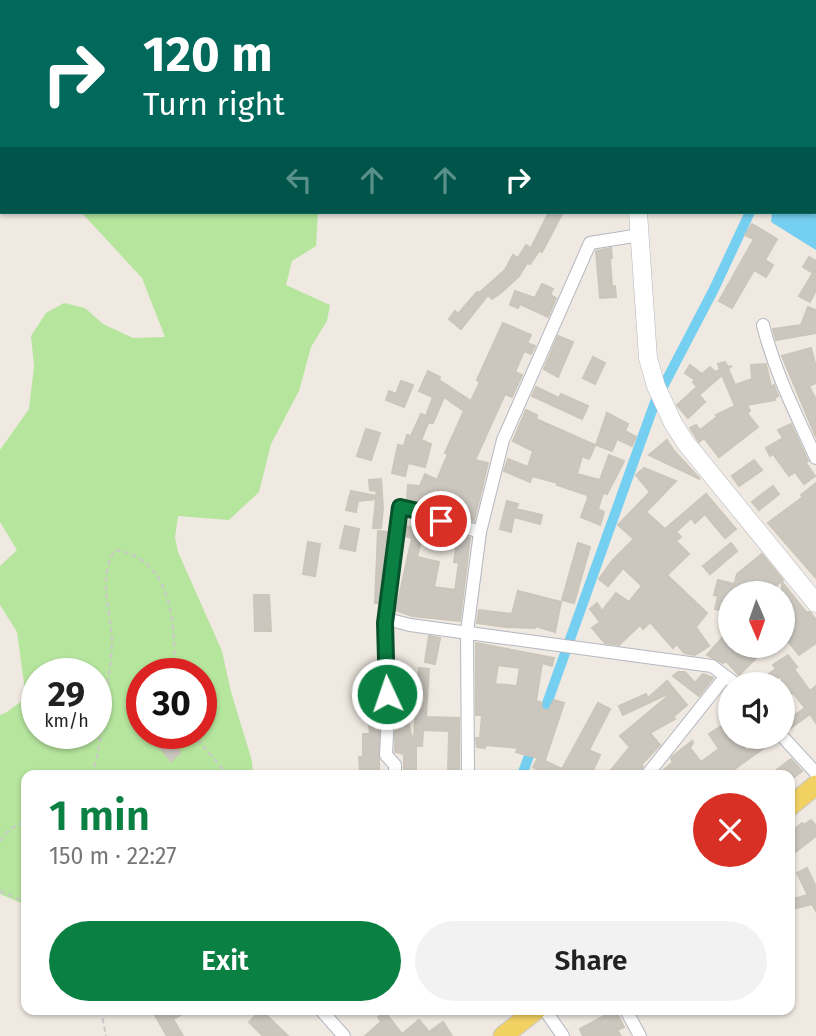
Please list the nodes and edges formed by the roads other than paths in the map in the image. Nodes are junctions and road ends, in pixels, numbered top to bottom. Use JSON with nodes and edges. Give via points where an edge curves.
{"nodes":[{"id":1,"x":638,"y":214,"type":"edge"},
{"id":2,"x":640,"y":235,"type":"junction"},
{"id":3,"x":763,"y":325,"type":"dead end"},
{"id":4,"x":816,"y":458,"type":"edge"},
{"id":5,"x":480,"y":532,"type":"junction"},
{"id":6,"x":816,"y":603,"type":"edge"},
{"id":7,"x":387,"y":619,"type":"junction"},
{"id":8,"x":467,"y":632,"type":"junction"},
{"id":9,"x":720,"y":672,"type":"edge"},
{"id":10,"x":718,"y":696,"type":"edge"},
{"id":11,"x":794,"y":749,"type":"edge"},
{"id":12,"x":395,"y":770,"type":"edge"},
{"id":13,"x":468,"y":770,"type":"edge"},
{"id":14,"x":651,"y":770,"type":"edge"},
{"id":15,"x":816,"y":773,"type":"edge"},
{"id":16,"x":816,"y":785,"type":"edge"},
{"id":17,"x":795,"y":802,"type":"edge"},
{"id":18,"x":325,"y":1015,"type":"edge"},
{"id":19,"x":530,"y":1015,"type":"edge"},
{"id":20,"x":548,"y":1015,"type":"edge"},
{"id":21,"x":629,"y":1015,"type":"edge"},
{"id":22,"x":344,"y":1036,"type":"edge"},
{"id":23,"x":503,"y":1036,"type":"edge"},
{"id":24,"x":563,"y":1036,"type":"edge"},
{"id":25,"x":640,"y":1036,"type":"edge"}],
"edges":[{"from":1,"to":2,"type":"main road"},
{"from":2,"to":5,"type":"street","via":[[590,243],[503,440]]},
{"from":2,"to":6,"type":"main road","via":[[648,358],[673,423]]},
{"from":3,"to":4,"type":"street","via":[[772,362]]},
{"from":5,"to":7,"type":"street","via":[[400,507]]},
{"from":5,"to":8,"type":"street"},
{"from":7,"to":8,"type":"street"},
{"from":7,"to":12,"type":"street","via":[[386,755]]},
{"from":8,"to":9,"type":"street","via":[[712,666]]},
{"from":8,"to":13,"type":"street"},
{"from":10,"to":14,"type":"street"},
{"from":11,"to":15,"type":"street"},
{"from":16,"to":17,"type":"main road"},
{"from":18,"to":22,"type":"street"},
{"from":19,"to":23,"type":"main road"},
{"from":20,"to":24,"type":"street"},
{"from":21,"to":25,"type":"street"}]}
